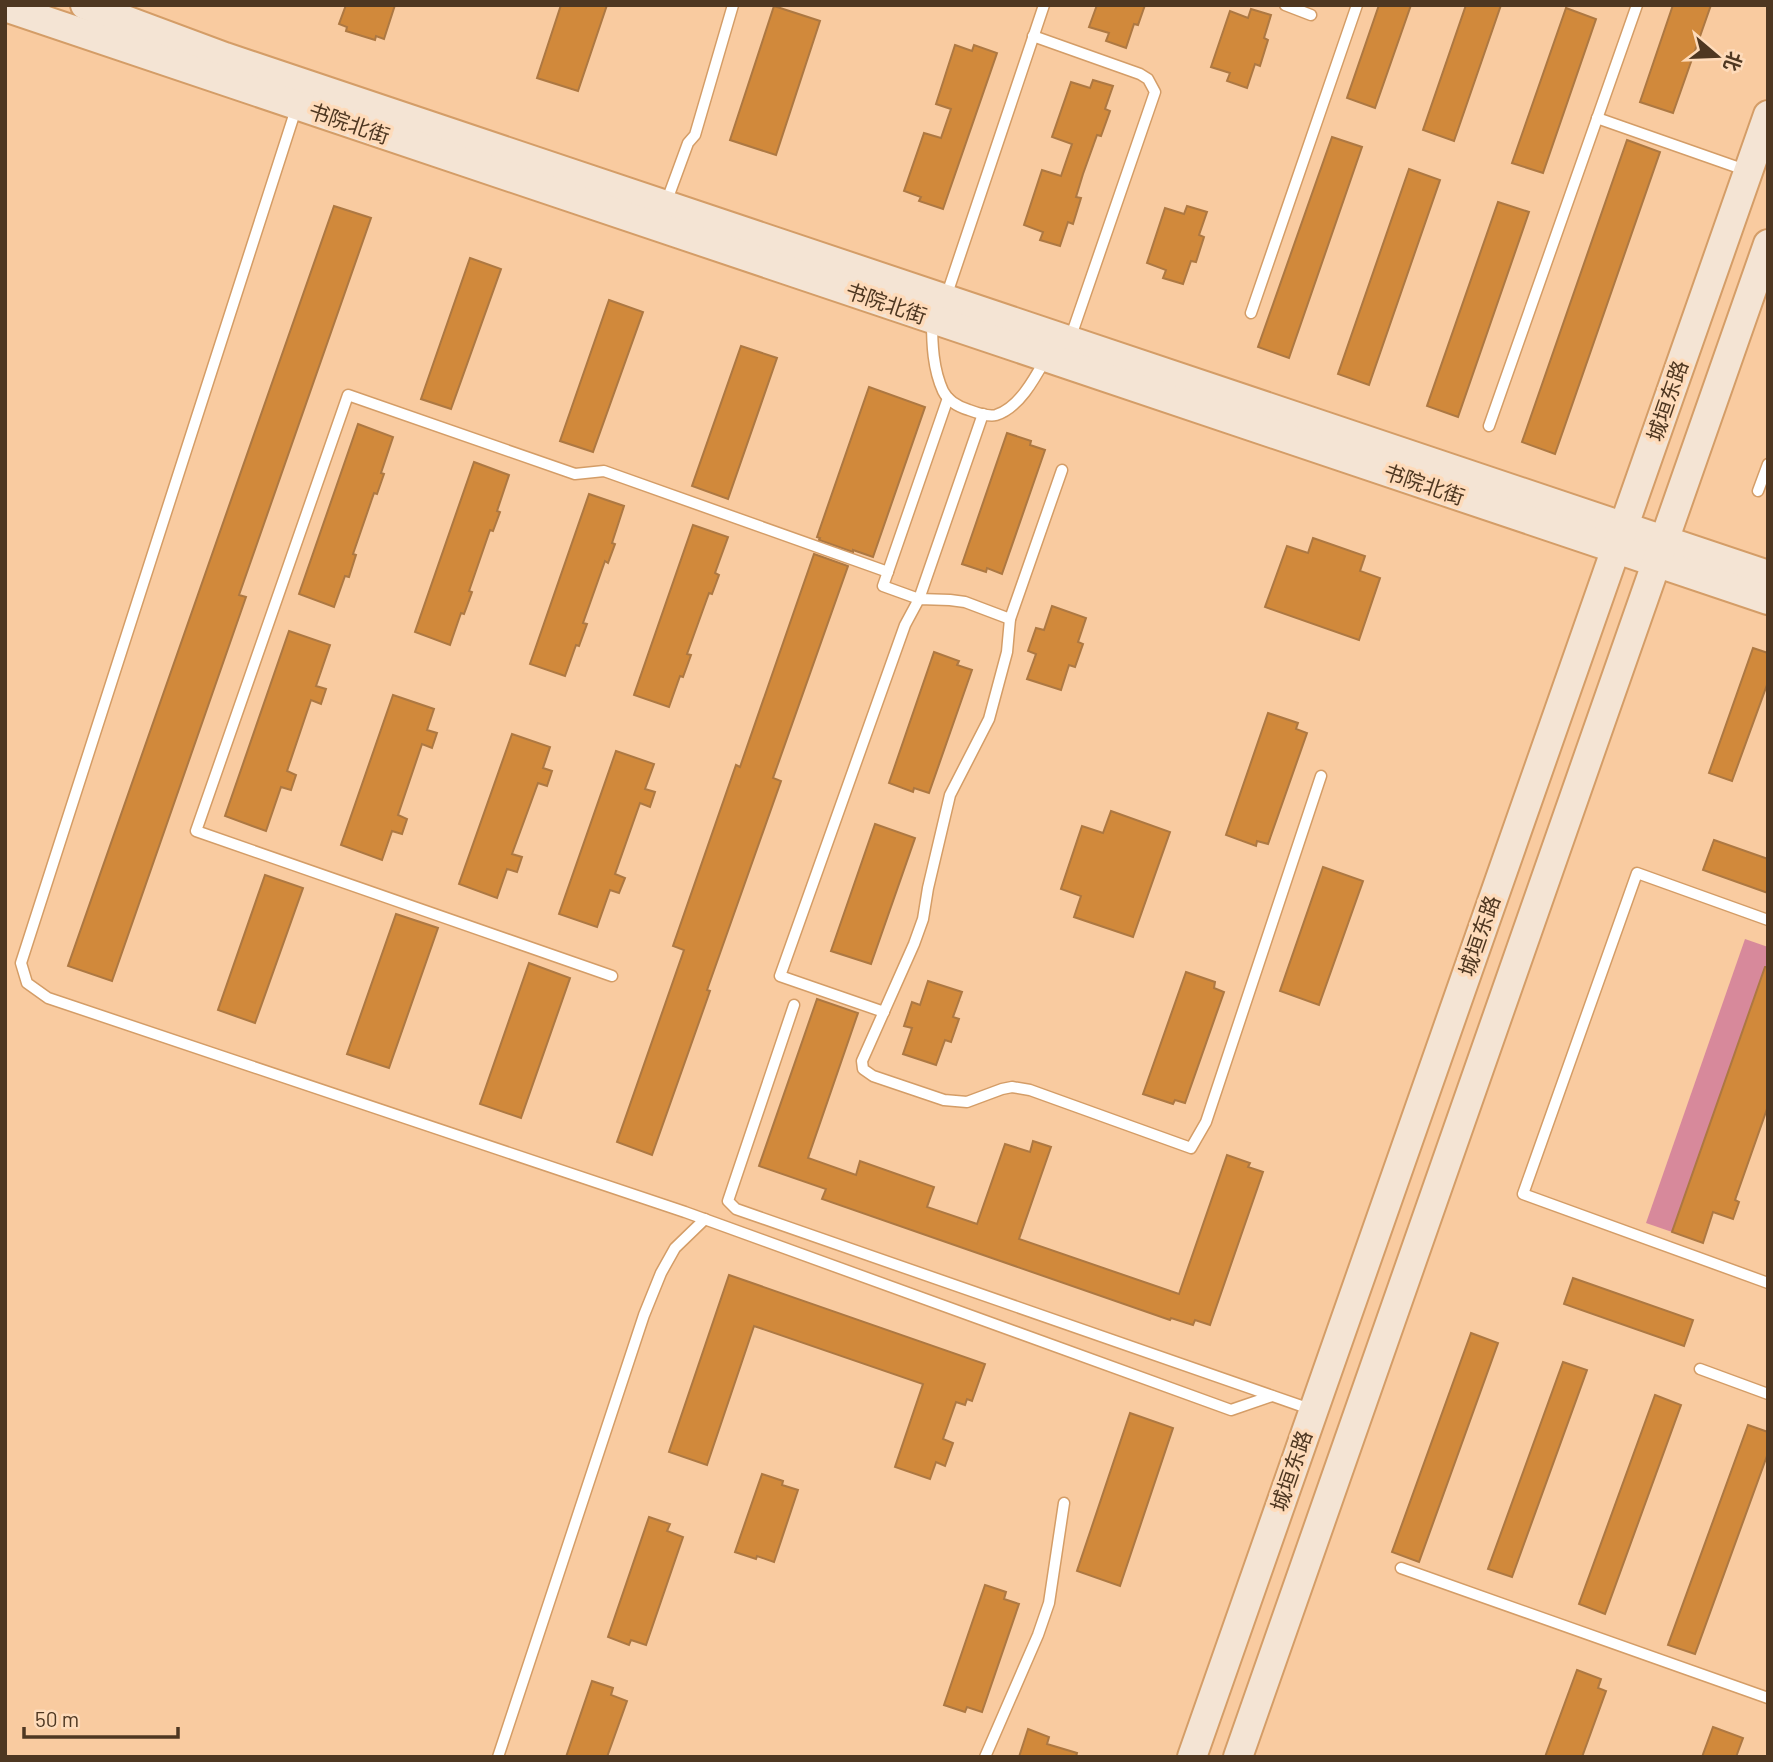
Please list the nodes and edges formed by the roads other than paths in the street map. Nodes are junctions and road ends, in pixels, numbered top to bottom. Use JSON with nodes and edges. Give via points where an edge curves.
{"nodes":[{"id":1,"x":85,"y":5,"type":"edge"},
{"id":2,"x":733,"y":5,"type":"edge"},
{"id":3,"x":1044,"y":5,"type":"edge"},
{"id":4,"x":1285,"y":5,"type":"edge"},
{"id":5,"x":1357,"y":5,"type":"edge"},
{"id":6,"x":1637,"y":5,"type":"edge"},
{"id":7,"x":5,"y":8,"type":"edge"},
{"id":8,"x":1311,"y":15,"type":"dead end"},
{"id":9,"x":1033,"y":36,"type":"junction"},
{"id":10,"x":296,"y":107,"type":"junction"},
{"id":11,"x":1768,"y":115,"type":"edge"},
{"id":12,"x":1597,"y":118,"type":"junction"},
{"id":13,"x":1748,"y":172,"type":"junction"},
{"id":14,"x":666,"y":205,"type":"junction"},
{"id":15,"x":1767,"y":247,"type":"edge"},
{"id":16,"x":939,"y":309,"type":"junction"},
{"id":17,"x":1251,"y":313,"type":"dead end"},
{"id":18,"x":1069,"y":341,"type":"junction"},
{"id":19,"x":1046,"y":358,"type":"junction"},
{"id":20,"x":948,"y":398,"type":"junction"},
{"id":21,"x":983,"y":414,"type":"junction"},
{"id":22,"x":1489,"y":426,"type":"dead end"},
{"id":23,"x":1768,"y":464,"type":"edge"},
{"id":24,"x":1062,"y":470,"type":"dead end"},
{"id":25,"x":1758,"y":491,"type":"dead end"},
{"id":26,"x":1620,"y":538,"type":"junction"},
{"id":27,"x":1661,"y":552,"type":"junction"},
{"id":28,"x":888,"y":572,"type":"junction"},
{"id":29,"x":1768,"y":575,"type":"edge"},
{"id":30,"x":919,"y":599,"type":"junction"},
{"id":31,"x":1768,"y":600,"type":"edge"},
{"id":32,"x":1010,"y":618,"type":"junction"},
{"id":33,"x":1321,"y":776,"type":"dead end"},
{"id":34,"x":1768,"y":920,"type":"edge"},
{"id":35,"x":612,"y":976,"type":"dead end"},
{"id":36,"x":794,"y":1006,"type":"dead end"},
{"id":37,"x":884,"y":1012,"type":"junction"},
{"id":38,"x":705,"y":1219,"type":"junction"},
{"id":39,"x":1768,"y":1283,"type":"edge"},
{"id":40,"x":1700,"y":1369,"type":"dead end"},
{"id":41,"x":1768,"y":1394,"type":"edge"},
{"id":42,"x":1272,"y":1396,"type":"junction"},
{"id":43,"x":1314,"y":1410,"type":"junction"},
{"id":44,"x":1064,"y":1503,"type":"dead end"},
{"id":45,"x":1401,"y":1568,"type":"dead end"},
{"id":46,"x":1768,"y":1698,"type":"edge"},
{"id":47,"x":498,"y":1757,"type":"edge"},
{"id":48,"x":985,"y":1757,"type":"edge"},
{"id":49,"x":1192,"y":1757,"type":"edge"},
{"id":50,"x":1238,"y":1757,"type":"edge"}],
"edges":[{"from":1,"to":14,"type":"street","name":"书院北街","via":[[225,57]]},
{"from":2,"to":14,"type":"lane","via":[[695,135]]},
{"from":3,"to":9,"type":"lane"},
{"from":4,"to":8,"type":"lane"},
{"from":5,"to":17,"type":"lane"},
{"from":6,"to":12,"type":"lane"},
{"from":7,"to":10,"type":"street","name":"书院北街"},
{"from":9,"to":16,"type":"lane"},
{"from":9,"to":18,"type":"lane","via":[[1140,74],[1155,92]]},
{"from":10,"to":16,"type":"street","name":"书院北街"},
{"from":10,"to":38,"type":"lane","via":[[21,963],[27,983],[48,998]]},
{"from":11,"to":13,"type":"street","name":"城垣东路"},
{"from":12,"to":13,"type":"lane"},
{"from":12,"to":22,"type":"lane"},
{"from":13,"to":26,"type":"street","name":"城垣东路"},
{"from":14,"to":16,"type":"street","name":"书院北街"},
{"from":15,"to":27,"type":"street","name":"城垣东路"},
{"from":16,"to":18,"type":"street","name":"书院北街"},
{"from":16,"to":19,"type":"street","name":"书院北街"},
{"from":16,"to":20,"type":"lane","via":[[933,354]]},
{"from":18,"to":26,"type":"street","name":"书院北街"},
{"from":19,"to":21,"type":"lane","via":[[1028,390],[996,415]]},
{"from":19,"to":26,"type":"street","name":"书院北街"},
{"from":20,"to":21,"type":"lane"},
{"from":20,"to":28,"type":"lane"},
{"from":21,"to":30,"type":"lane"},
{"from":23,"to":25,"type":"lane"},
{"from":24,"to":32,"type":"lane"},
{"from":26,"to":27,"type":"street","name":"书院北街"},
{"from":26,"to":43,"type":"street","name":"城垣东路"},
{"from":27,"to":29,"type":"street","name":"书院北街"},
{"from":27,"to":31,"type":"street","name":"书院北街"},
{"from":27,"to":50,"type":"street","name":"城垣东路"},
{"from":28,"to":30,"type":"lane","via":[[883,586]]},
{"from":28,"to":35,"type":"lane","via":[[604,471],[575,474],[348,396],[196,831]]},
{"from":30,"to":32,"type":"lane","via":[[965,602]]},
{"from":30,"to":37,"type":"lane","via":[[905,625],[780,976]]},
{"from":32,"to":37,"type":"lane","via":[[1007,652],[989,719],[950,795],[923,919]]},
{"from":33,"to":37,"type":"lane","via":[[1206,1122],[1191,1148],[1030,1090],[1012,1087],[967,1102],[944,1100],[873,1076],[863,1069],[862,1061]]},
{"from":34,"to":39,"type":"lane","via":[[1637,873],[1522,1194]]},
{"from":36,"to":42,"type":"lane","via":[[728,1201],[736,1209]]},
{"from":38,"to":42,"type":"lane","via":[[1231,1409]]},
{"from":38,"to":47,"type":"lane","via":[[675,1248],[644,1315]]},
{"from":40,"to":41,"type":"lane"},
{"from":42,"to":43,"type":"lane"},
{"from":43,"to":49,"type":"street","name":"城垣东路"},
{"from":44,"to":48,"type":"lane","via":[[1049,1602]]},
{"from":45,"to":46,"type":"lane"}]}
